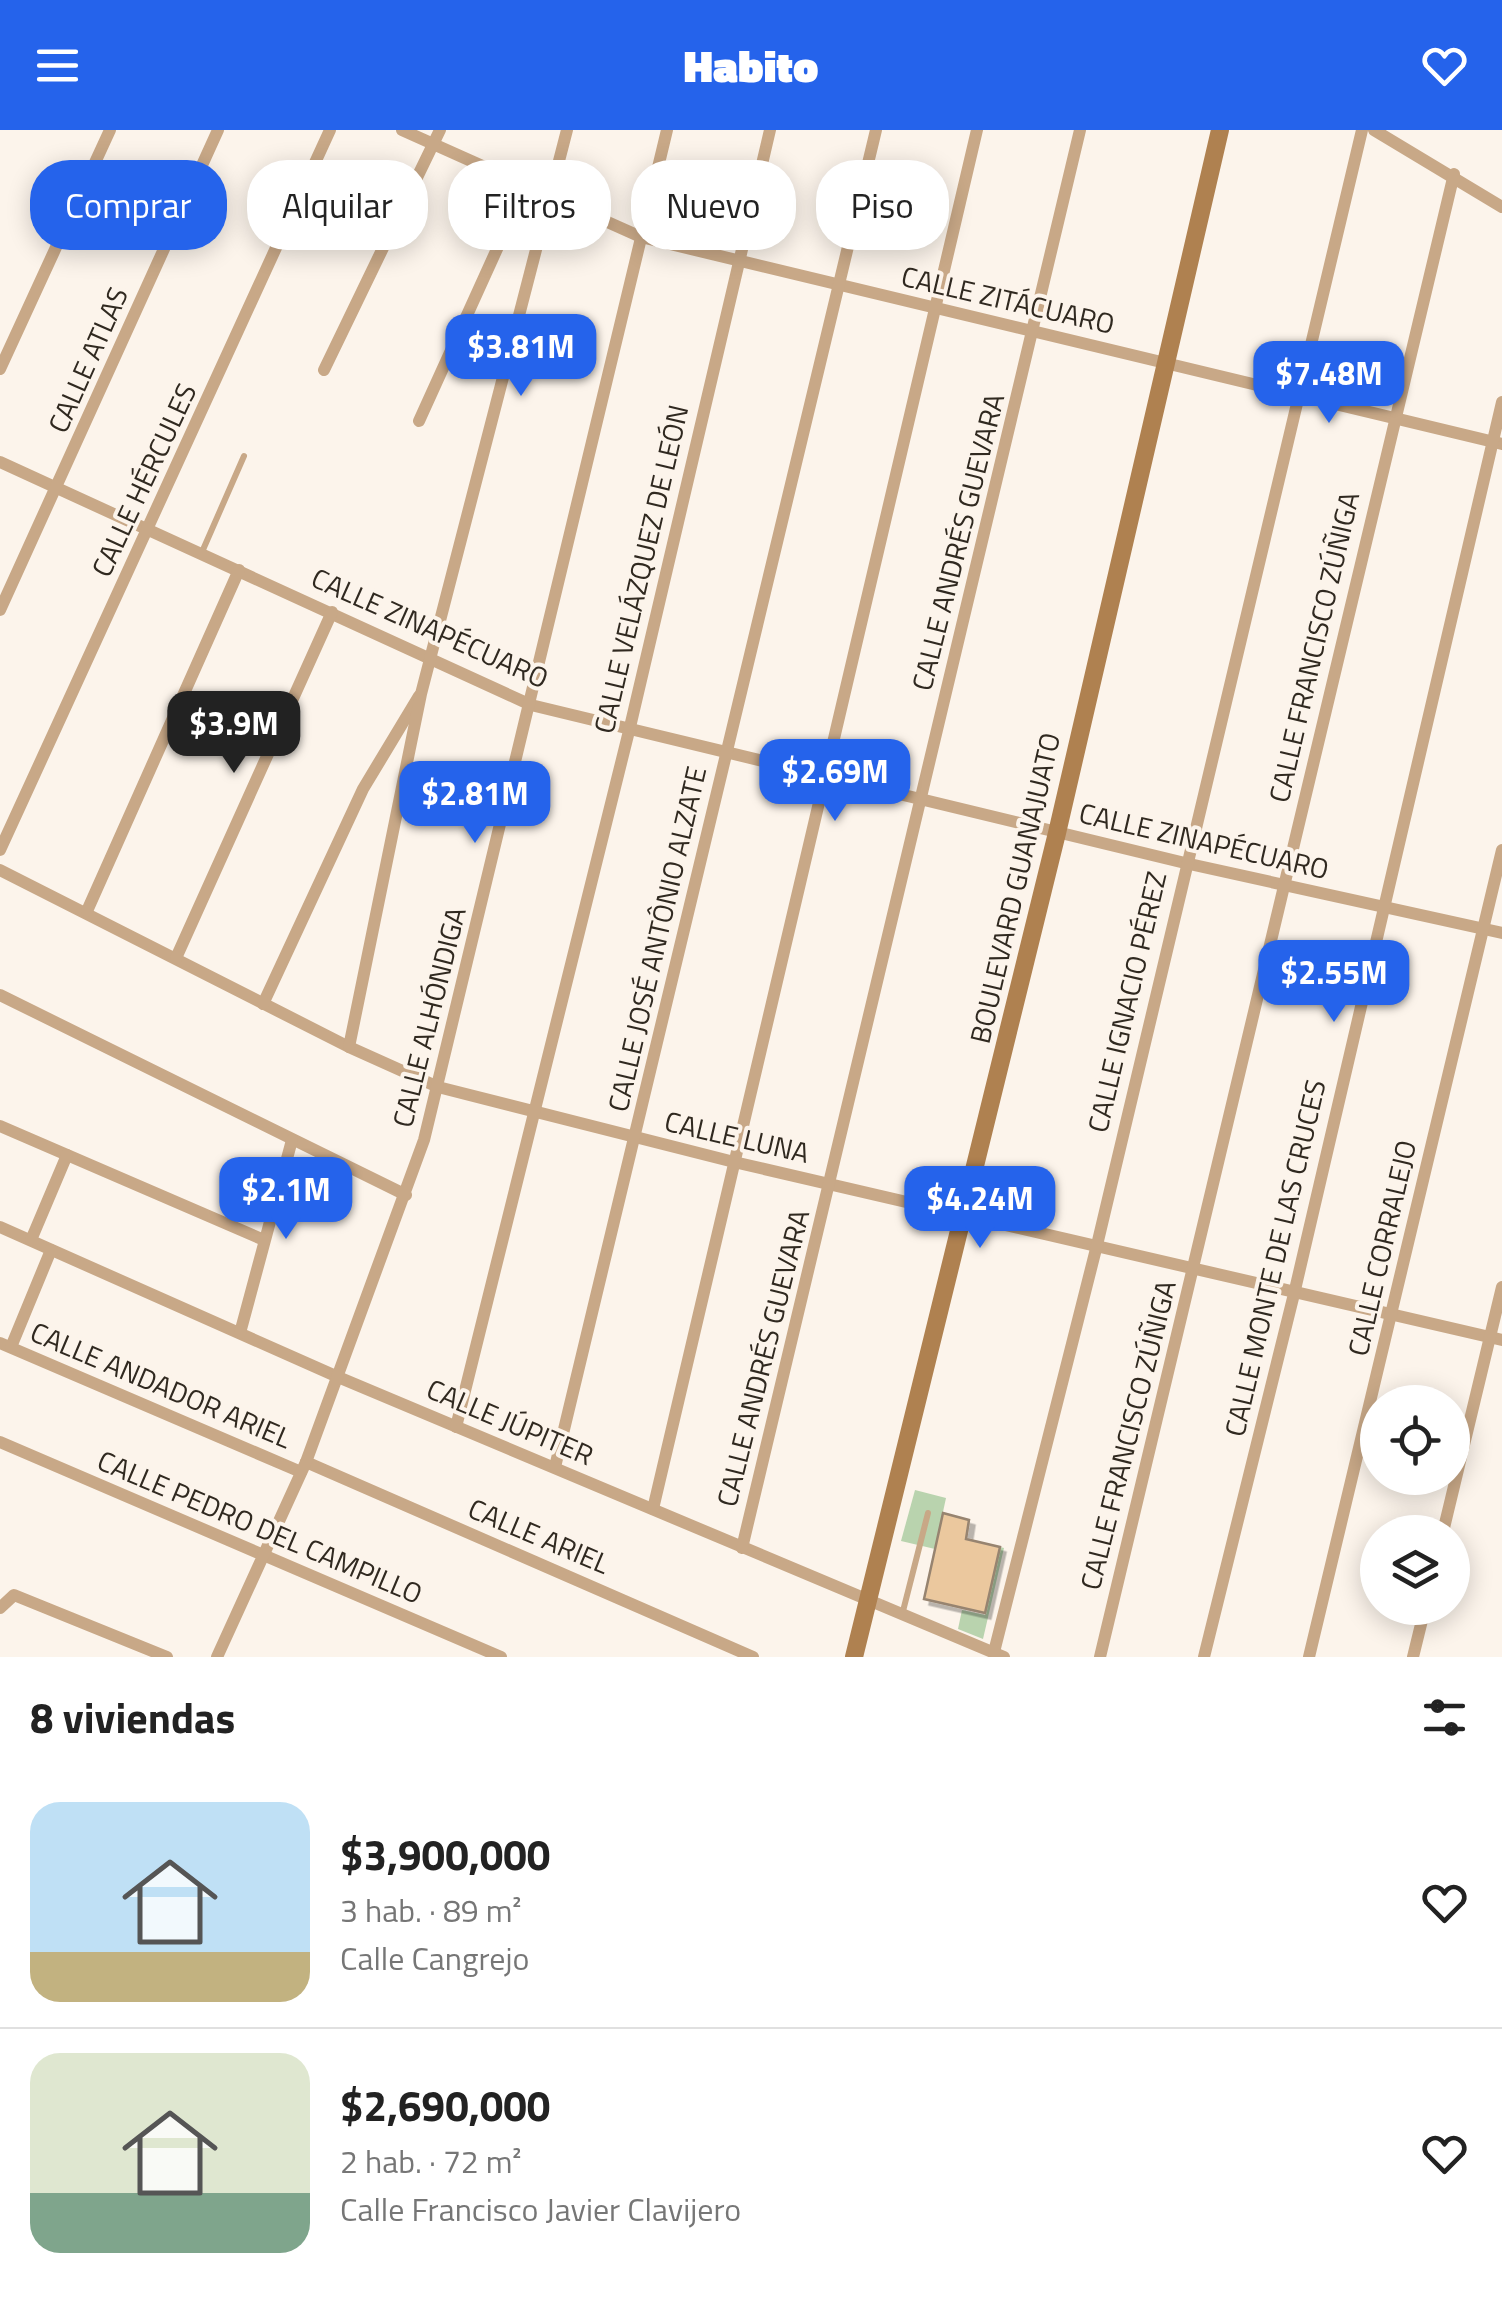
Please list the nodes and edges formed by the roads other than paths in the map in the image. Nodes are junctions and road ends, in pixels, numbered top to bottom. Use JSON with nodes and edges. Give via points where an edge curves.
{"nodes":[{"id":1,"x":110,"y":130,"type":"edge"},
{"id":2,"x":218,"y":130,"type":"edge"},
{"id":3,"x":330,"y":130,"type":"edge"},
{"id":4,"x":402,"y":130,"type":"edge"},
{"id":5,"x":440,"y":130,"type":"edge"},
{"id":6,"x":567,"y":130,"type":"edge"},
{"id":7,"x":667,"y":130,"type":"edge"},
{"id":8,"x":770,"y":130,"type":"edge"},
{"id":9,"x":876,"y":130,"type":"edge"},
{"id":10,"x":977,"y":130,"type":"edge"},
{"id":11,"x":1080,"y":130,"type":"edge"},
{"id":12,"x":1220,"y":130,"type":"edge"},
{"id":13,"x":1362,"y":130,"type":"edge"},
{"id":14,"x":1374,"y":130,"type":"edge"},
{"id":15,"x":434,"y":144,"type":"junction"},
{"id":16,"x":469,"y":160,"type":"edge"},
{"id":17,"x":560,"y":160,"type":"edge"},
{"id":18,"x":660,"y":160,"type":"edge"},
{"id":19,"x":1454,"y":174,"type":"junction"},
{"id":20,"x":1502,"y":207,"type":"edge"},
{"id":21,"x":497,"y":250,"type":"edge"},
{"id":22,"x":538,"y":250,"type":"edge"},
{"id":23,"x":639,"y":250,"type":"edge"},
{"id":24,"x":690,"y":250,"type":"edge"},
{"id":25,"x":738,"y":262,"type":"junction"},
{"id":26,"x":836,"y":286,"type":"junction"},
{"id":27,"x":934,"y":309,"type":"junction"},
{"id":28,"x":1035,"y":331,"type":"junction"},
{"id":29,"x":1168,"y":362,"type":"junction"},
{"id":30,"x":0,"y":369,"type":"edge"},
{"id":31,"x":324,"y":370,"type":"dead end"},
{"id":32,"x":1298,"y":396,"type":"junction"},
{"id":33,"x":1502,"y":402,"type":"edge"},
{"id":34,"x":1393,"y":420,"type":"junction"},
{"id":35,"x":419,"y":421,"type":"dead end"},
{"id":36,"x":1497,"y":443,"type":"edge"},
{"id":37,"x":244,"y":456,"type":"dead end"},
{"id":38,"x":0,"y":462,"type":"edge"},
{"id":39,"x":58,"y":488,"type":"junction"},
{"id":40,"x":150,"y":530,"type":"junction"},
{"id":41,"x":202,"y":553,"type":"junction"},
{"id":42,"x":239,"y":570,"type":"junction"},
{"id":43,"x":0,"y":610,"type":"edge"},
{"id":44,"x":332,"y":612,"type":"junction"},
{"id":45,"x":432,"y":658,"type":"junction"},
{"id":46,"x":421,"y":694,"type":"junction"},
{"id":47,"x":530,"y":705,"type":"junction"},
{"id":48,"x":630,"y":727,"type":"junction"},
{"id":49,"x":728,"y":752,"type":"junction"},
{"id":50,"x":824,"y":775,"type":"junction"},
{"id":51,"x":922,"y":800,"type":"junction"},
{"id":52,"x":1057,"y":833,"type":"junction"},
{"id":53,"x":0,"y":850,"type":"edge"},
{"id":54,"x":1502,"y":850,"type":"edge"},
{"id":55,"x":1184,"y":863,"type":"junction"},
{"id":56,"x":0,"y":870,"type":"edge"},
{"id":57,"x":1284,"y":885,"type":"junction"},
{"id":58,"x":1382,"y":908,"type":"junction"},
{"id":59,"x":87,"y":911,"type":"junction"},
{"id":60,"x":1484,"y":929,"type":"junction"},
{"id":61,"x":1502,"y":934,"type":"edge"},
{"id":62,"x":176,"y":958,"type":"junction"},
{"id":63,"x":0,"y":995,"type":"edge"},
{"id":64,"x":263,"y":1004,"type":"junction"},
{"id":65,"x":349,"y":1047,"type":"junction"},
{"id":66,"x":438,"y":1088,"type":"junction"},
{"id":67,"x":535,"y":1113,"type":"junction"},
{"id":68,"x":0,"y":1126,"type":"edge"},
{"id":69,"x":635,"y":1138,"type":"junction"},
{"id":70,"x":292,"y":1140,"type":"junction"},
{"id":71,"x":67,"y":1155,"type":"junction"},
{"id":72,"x":734,"y":1162,"type":"junction"},
{"id":73,"x":831,"y":1185,"type":"junction"},
{"id":74,"x":406,"y":1195,"type":"junction"},
{"id":75,"x":964,"y":1216,"type":"junction"},
{"id":76,"x":0,"y":1227,"type":"edge"},
{"id":77,"x":31,"y":1240,"type":"junction"},
{"id":78,"x":264,"y":1240,"type":"junction"},
{"id":79,"x":1097,"y":1245,"type":"junction"},
{"id":80,"x":51,"y":1250,"type":"junction"},
{"id":81,"x":1194,"y":1268,"type":"junction"},
{"id":82,"x":1502,"y":1287,"type":"edge"},
{"id":83,"x":1294,"y":1294,"type":"junction"},
{"id":84,"x":1392,"y":1313,"type":"junction"},
{"id":85,"x":240,"y":1333,"type":"junction"},
{"id":86,"x":1496,"y":1339,"type":"edge"},
{"id":87,"x":5,"y":1345,"type":"edge"},
{"id":88,"x":338,"y":1377,"type":"junction"},
{"id":89,"x":456,"y":1427,"type":"junction"},
{"id":90,"x":0,"y":1442,"type":"edge"},
{"id":91,"x":304,"y":1467,"type":"junction"},
{"id":92,"x":555,"y":1468,"type":"junction"},
{"id":93,"x":652,"y":1509,"type":"junction"},
{"id":94,"x":928,"y":1513,"type":"dead end"},
{"id":95,"x":1448,"y":1515,"type":"edge"},
{"id":96,"x":742,"y":1548,"type":"junction"},
{"id":97,"x":264,"y":1557,"type":"junction"},
{"id":98,"x":868,"y":1602,"type":"junction"},
{"id":99,"x":0,"y":1608,"type":"edge"},
{"id":100,"x":902,"y":1616,"type":"junction"},
{"id":101,"x":1421,"y":1625,"type":"edge"},
{"id":102,"x":999,"y":1654,"type":"edge"},
{"id":103,"x":167,"y":1657,"type":"edge"},
{"id":104,"x":217,"y":1657,"type":"edge"},
{"id":105,"x":500,"y":1657,"type":"edge"},
{"id":106,"x":753,"y":1657,"type":"edge"},
{"id":107,"x":854,"y":1657,"type":"edge"},
{"id":108,"x":1100,"y":1657,"type":"edge"},
{"id":109,"x":1204,"y":1657,"type":"edge"},
{"id":110,"x":1309,"y":1657,"type":"edge"},
{"id":111,"x":1413,"y":1657,"type":"edge"}],
"edges":[{"from":1,"to":30,"type":"street"},
{"from":2,"to":39,"type":"street","name":"CALLE ATLAS"},
{"from":3,"to":40,"type":"street","name":"CALLE HÉRCULES"},
{"from":4,"to":15,"type":"street","name":"CALLE ZITÁCUARO"},
{"from":5,"to":15,"type":"street"},
{"from":6,"to":17,"type":"street"},
{"from":7,"to":18,"type":"street","name":"CALLE ALHÓNDIGA"},
{"from":8,"to":25,"type":"street","name":"CALLE VELÁZQUEZ DE LEÓN"},
{"from":9,"to":26,"type":"street","name":"CALLE JOSÉ ANTÔNIO ALZATE"},
{"from":10,"to":27,"type":"street"},
{"from":11,"to":28,"type":"street","name":"CALLE ANDRÉS GUEVARA"},
{"from":12,"to":29,"type":"street","name":"BOULEVARD GUANAJUATO"},
{"from":13,"to":32,"type":"street","name":"CALLE IGNACIO PÉREZ"},
{"from":14,"to":19,"type":"street"},
{"from":15,"to":16,"type":"street","name":"CALLE ZITÁCUARO"},
{"from":15,"to":31,"type":"street"},
{"from":19,"to":20,"type":"street"},
{"from":19,"to":34,"type":"street","name":"CALLE FRANCISCO ZÚÑIGA"},
{"from":21,"to":35,"type":"street"},
{"from":22,"to":45,"type":"street"},
{"from":23,"to":47,"type":"street","name":"CALLE ALHÓNDIGA"},
{"from":24,"to":25,"type":"street","name":"CALLE ZITÁCUARO"},
{"from":25,"to":26,"type":"street","name":"CALLE ZITÁCUARO"},
{"from":25,"to":48,"type":"street","name":"CALLE VELÁZQUEZ DE LEÓN"},
{"from":26,"to":27,"type":"street","name":"CALLE ZITÁCUARO"},
{"from":26,"to":49,"type":"street","name":"CALLE JOSÉ ANTÔNIO ALZATE"},
{"from":27,"to":28,"type":"street","name":"CALLE ZITÁCUARO"},
{"from":27,"to":50,"type":"street"},
{"from":28,"to":29,"type":"street","name":"CALLE ZITÁCUARO"},
{"from":28,"to":51,"type":"street","name":"CALLE ANDRÉS GUEVARA"},
{"from":29,"to":32,"type":"street","name":"CALLE ZITÁCUARO"},
{"from":29,"to":52,"type":"street","name":"BOULEVARD GUANAJUATO"},
{"from":32,"to":34,"type":"street","name":"CALLE ZITÁCUARO"},
{"from":32,"to":55,"type":"street","name":"CALLE IGNACIO PÉREZ"},
{"from":33,"to":36,"type":"street","name":"CALLE MONTE DE LAS CRUCES"},
{"from":34,"to":36,"type":"street","name":"CALLE ZITÁCUARO"},
{"from":34,"to":57,"type":"street","name":"CALLE FRANCISCO ZÚÑIGA"},
{"from":36,"to":58,"type":"street","name":"CALLE MONTE DE LAS CRUCES"},
{"from":37,"to":41,"type":"lane"},
{"from":38,"to":39,"type":"street","name":"CALLE ZINAPÉCUARO"},
{"from":39,"to":40,"type":"street","name":"CALLE ZINAPÉCUARO"},
{"from":39,"to":43,"type":"street","name":"CALLE ATLAS"},
{"from":40,"to":41,"type":"street","name":"CALLE ZINAPÉCUARO"},
{"from":40,"to":53,"type":"street","name":"CALLE HÉRCULES"},
{"from":41,"to":42,"type":"street","name":"CALLE ZINAPÉCUARO"},
{"from":42,"to":44,"type":"street","name":"CALLE ZINAPÉCUARO"},
{"from":42,"to":59,"type":"street"},
{"from":44,"to":45,"type":"street","name":"CALLE ZINAPÉCUARO"},
{"from":44,"to":62,"type":"street"},
{"from":45,"to":46,"type":"street"},
{"from":45,"to":47,"type":"street","name":"CALLE ZINAPÉCUARO"},
{"from":46,"to":64,"type":"street","via":[[363,790]]},
{"from":46,"to":65,"type":"street"},
{"from":47,"to":48,"type":"street","name":"CALLE ZINAPÉCUARO"},
{"from":47,"to":66,"type":"street","name":"CALLE ALHÓNDIGA"},
{"from":48,"to":49,"type":"street","name":"CALLE ZINAPÉCUARO"},
{"from":48,"to":67,"type":"street","name":"CALLE VELÁZQUEZ DE LEÓN"},
{"from":49,"to":50,"type":"street","name":"CALLE ZINAPÉCUARO"},
{"from":49,"to":69,"type":"street","name":"CALLE JOSÉ ANTÔNIO ALZATE"},
{"from":50,"to":51,"type":"street","name":"CALLE ZINAPÉCUARO"},
{"from":50,"to":72,"type":"street"},
{"from":51,"to":52,"type":"street","name":"CALLE ZINAPÉCUARO"},
{"from":51,"to":73,"type":"street","name":"CALLE ANDRÉS GUEVARA"},
{"from":52,"to":55,"type":"street","name":"CALLE ZINAPÉCUARO"},
{"from":52,"to":75,"type":"street","name":"BOULEVARD GUANAJUATO"},
{"from":54,"to":60,"type":"street","name":"CALLE CORRALEJO"},
{"from":55,"to":57,"type":"street","name":"CALLE ZINAPÉCUARO"},
{"from":55,"to":79,"type":"street","name":"CALLE IGNACIO PÉREZ"},
{"from":56,"to":59,"type":"street","name":"CALLE LUNA"},
{"from":57,"to":58,"type":"street","name":"CALLE ZINAPÉCUARO"},
{"from":57,"to":81,"type":"street","name":"CALLE FRANCISCO ZÚÑIGA"},
{"from":58,"to":60,"type":"street","name":"CALLE ZINAPÉCUARO"},
{"from":58,"to":83,"type":"street","name":"CALLE MONTE DE LAS CRUCES"},
{"from":59,"to":62,"type":"street","name":"CALLE LUNA"},
{"from":60,"to":61,"type":"street","name":"CALLE ZINAPÉCUARO"},
{"from":60,"to":84,"type":"street","name":"CALLE CORRALEJO"},
{"from":62,"to":64,"type":"street","name":"CALLE LUNA"},
{"from":63,"to":70,"type":"street"},
{"from":64,"to":65,"type":"street","name":"CALLE LUNA"},
{"from":65,"to":66,"type":"street","name":"CALLE LUNA"},
{"from":66,"to":67,"type":"street","name":"CALLE LUNA"},
{"from":66,"to":74,"type":"street","name":"CALLE ALHÓNDIGA"},
{"from":67,"to":69,"type":"street","name":"CALLE LUNA"},
{"from":67,"to":89,"type":"street","name":"CALLE VELÁZQUEZ DE LEÓN"},
{"from":68,"to":71,"type":"street"},
{"from":69,"to":72,"type":"street","name":"CALLE LUNA"},
{"from":69,"to":92,"type":"street","name":"CALLE JOSÉ ANTÔNIO ALZATE"},
{"from":70,"to":74,"type":"street"},
{"from":70,"to":78,"type":"street"},
{"from":71,"to":77,"type":"street"},
{"from":71,"to":78,"type":"street"},
{"from":72,"to":73,"type":"street","name":"CALLE LUNA"},
{"from":72,"to":93,"type":"street"},
{"from":73,"to":75,"type":"street","name":"CALLE LUNA"},
{"from":73,"to":96,"type":"street","name":"CALLE ANDRÉS GUEVARA"},
{"from":74,"to":88,"type":"street","name":"CALLE ALHÓNDIGA"},
{"from":75,"to":79,"type":"street","name":"CALLE LUNA"},
{"from":75,"to":98,"type":"street","name":"BOULEVARD GUANAJUATO"},
{"from":76,"to":77,"type":"street","name":"CALLE JÚPITER"},
{"from":77,"to":80,"type":"street","name":"CALLE JÚPITER"},
{"from":78,"to":85,"type":"street"},
{"from":79,"to":81,"type":"street","name":"CALLE LUNA"},
{"from":79,"to":102,"type":"street","name":"CALLE IGNACIO PÉREZ"},
{"from":80,"to":85,"type":"street","name":"CALLE JÚPITER"},
{"from":80,"to":87,"type":"street"},
{"from":81,"to":83,"type":"street","name":"CALLE LUNA"},
{"from":81,"to":108,"type":"street","name":"CALLE FRANCISCO ZÚÑIGA"},
{"from":82,"to":86,"type":"street"},
{"from":83,"to":84,"type":"street","name":"CALLE LUNA"},
{"from":83,"to":109,"type":"street","name":"CALLE MONTE DE LAS CRUCES"},
{"from":84,"to":86,"type":"street","name":"CALLE LUNA"},
{"from":84,"to":110,"type":"street","name":"CALLE CORRALEJO"},
{"from":85,"to":88,"type":"street","name":"CALLE JÚPITER"},
{"from":86,"to":95,"type":"street"},
{"from":87,"to":91,"type":"street","name":"CALLE ANDADOR ARIEL"},
{"from":88,"to":89,"type":"street","name":"CALLE JÚPITER"},
{"from":88,"to":91,"type":"street","name":"CALLE ALHÓNDIGA"},
{"from":89,"to":92,"type":"street","name":"CALLE JÚPITER"},
{"from":90,"to":97,"type":"street","name":"CALLE PEDRO DEL CAMPILLO"},
{"from":91,"to":97,"type":"street","name":"CALLE ALHÓNDIGA"},
{"from":91,"to":106,"type":"street","name":"CALLE ARIEL"},
{"from":92,"to":93,"type":"street","name":"CALLE JÚPITER"},
{"from":93,"to":96,"type":"street","name":"CALLE JÚPITER"},
{"from":94,"to":100,"type":"lane"},
{"from":96,"to":98,"type":"street","name":"CALLE JÚPITER"},
{"from":97,"to":104,"type":"street","name":"CALLE ALHÓNDIGA"},
{"from":97,"to":105,"type":"street","name":"CALLE PEDRO DEL CAMPILLO"},
{"from":98,"to":100,"type":"street","name":"CALLE JÚPITER"},
{"from":98,"to":107,"type":"street","name":"BOULEVARD GUANAJUATO"},
{"from":99,"to":103,"type":"street","via":[[14,1595]]},
{"from":100,"to":102,"type":"street","name":"CALLE JÚPITER"},
{"from":101,"to":111,"type":"street"}]}
